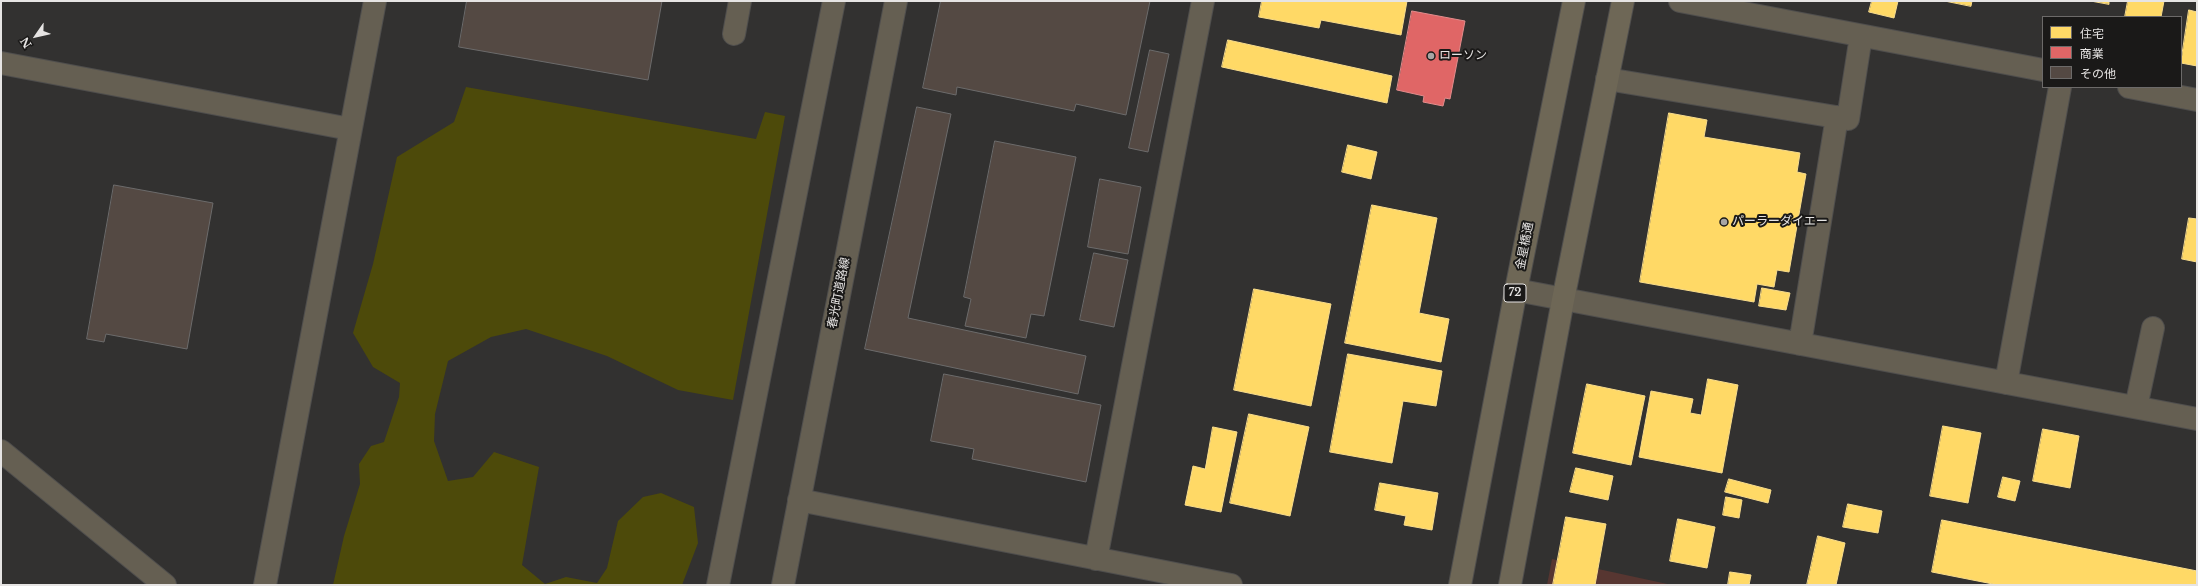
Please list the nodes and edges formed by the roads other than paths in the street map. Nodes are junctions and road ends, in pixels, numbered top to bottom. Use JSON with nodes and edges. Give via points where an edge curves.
{"nodes":[{"id":1,"x":375,"y":1,"type":"edge"},
{"id":2,"x":740,"y":1,"type":"edge"},
{"id":3,"x":834,"y":1,"type":"edge"},
{"id":4,"x":896,"y":1,"type":"edge"},
{"id":5,"x":1203,"y":1,"type":"edge"},
{"id":6,"x":1574,"y":1,"type":"edge"},
{"id":7,"x":1623,"y":1,"type":"edge"},
{"id":8,"x":1680,"y":1,"type":"edge"},
{"id":9,"x":734,"y":34,"type":"dead end"},
{"id":10,"x":1861,"y":36,"type":"junction"},
{"id":11,"x":1,"y":63,"type":"edge"},
{"id":12,"x":2042,"y":70,"type":"edge"},
{"id":13,"x":1607,"y":79,"type":"junction"},
{"id":14,"x":2060,"y":88,"type":"edge"},
{"id":15,"x":2134,"y":88,"type":"edge"},
{"id":16,"x":2197,"y":100,"type":"edge"},
{"id":17,"x":1837,"y":117,"type":"junction"},
{"id":18,"x":350,"y":129,"type":"junction"},
{"id":19,"x":1516,"y":290,"type":"junction"},
{"id":20,"x":1563,"y":300,"type":"junction"},
{"id":21,"x":2153,"y":328,"type":"dead end"},
{"id":22,"x":1800,"y":344,"type":"junction"},
{"id":23,"x":2006,"y":383,"type":"junction"},
{"id":24,"x":2136,"y":408,"type":"junction"},
{"id":25,"x":2197,"y":419,"type":"edge"},
{"id":26,"x":1,"y":451,"type":"edge"},
{"id":27,"x":799,"y":500,"type":"junction"},
{"id":28,"x":1096,"y":559,"type":"junction"},
{"id":29,"x":165,"y":585,"type":"edge"},
{"id":30,"x":265,"y":585,"type":"edge"},
{"id":31,"x":718,"y":585,"type":"edge"},
{"id":32,"x":783,"y":585,"type":"edge"},
{"id":33,"x":1231,"y":585,"type":"edge"},
{"id":34,"x":1460,"y":585,"type":"edge"},
{"id":35,"x":1510,"y":585,"type":"edge"}],
"edges":[{"from":1,"to":18,"type":"street"},
{"from":2,"to":9,"type":"street"},
{"from":3,"to":31,"type":"street"},
{"from":4,"to":27,"type":"street","name":"春光町道路線"},
{"from":5,"to":28,"type":"street"},
{"from":6,"to":19,"type":"main road","name":"金星橋通","number":"72"},
{"from":7,"to":13,"type":"main road"},
{"from":8,"to":10,"type":"street"},
{"from":10,"to":12,"type":"street"},
{"from":10,"to":17,"type":"street","via":[[1848,119]]},
{"from":11,"to":18,"type":"street"},
{"from":13,"to":17,"type":"street"},
{"from":13,"to":20,"type":"main road"},
{"from":14,"to":23,"type":"street"},
{"from":15,"to":16,"type":"street"},
{"from":17,"to":22,"type":"street"},
{"from":18,"to":30,"type":"street"},
{"from":19,"to":20,"type":"street"},
{"from":19,"to":34,"type":"main road","name":"金星橋通","number":"72"},
{"from":20,"to":22,"type":"street"},
{"from":20,"to":35,"type":"main road"},
{"from":21,"to":24,"type":"street"},
{"from":22,"to":23,"type":"street"},
{"from":23,"to":24,"type":"street"},
{"from":24,"to":25,"type":"street"},
{"from":26,"to":29,"type":"street"},
{"from":27,"to":28,"type":"street"},
{"from":27,"to":32,"type":"street","name":"春光町道路線"},
{"from":28,"to":33,"type":"street"}]}
